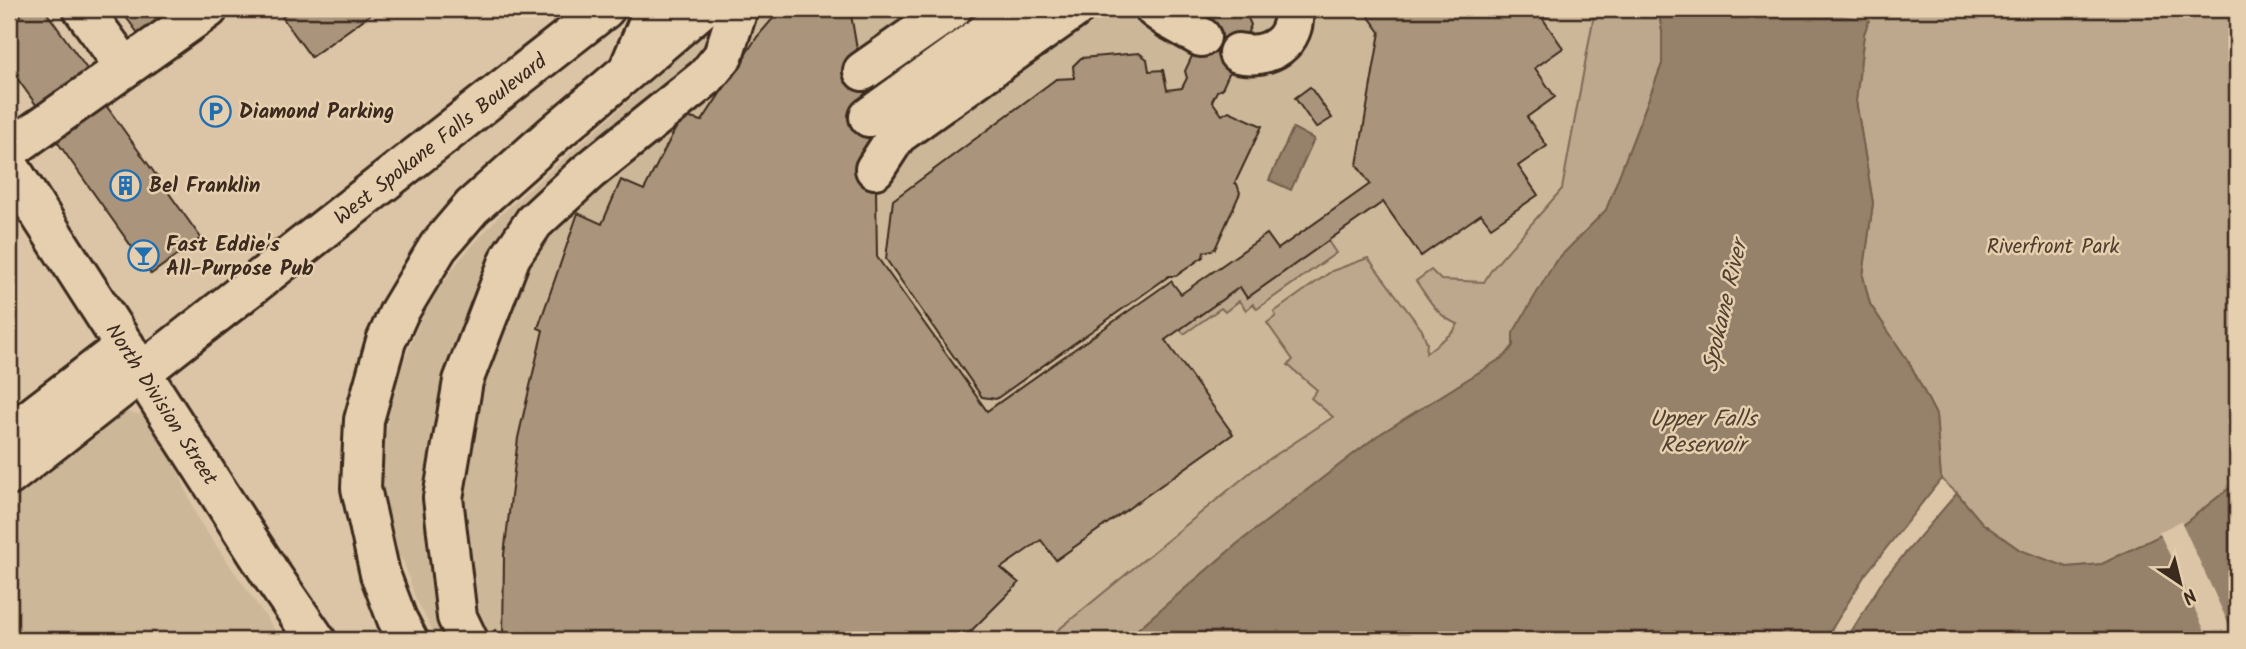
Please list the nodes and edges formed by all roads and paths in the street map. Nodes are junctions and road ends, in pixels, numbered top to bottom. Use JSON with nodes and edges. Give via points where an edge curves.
{"nodes":[{"id":1,"x":83,"y":9,"type":"edge"},
{"id":2,"x":208,"y":9,"type":"edge"},
{"id":3,"x":605,"y":9,"type":"edge"},
{"id":4,"x":654,"y":9,"type":"edge"},
{"id":5,"x":701,"y":9,"type":"edge"},
{"id":6,"x":738,"y":9,"type":"edge"},
{"id":7,"x":952,"y":9,"type":"edge"},
{"id":8,"x":1018,"y":9,"type":"edge"},
{"id":9,"x":1074,"y":9,"type":"edge"},
{"id":10,"x":1155,"y":9,"type":"edge"},
{"id":11,"x":1293,"y":9,"type":"edge"},
{"id":12,"x":1201,"y":37,"type":"dead end"},
{"id":13,"x":1238,"y":53,"type":"dead end"},
{"id":14,"x":125,"y":67,"type":"junction"},
{"id":15,"x":629,"y":69,"type":"junction"},
{"id":16,"x":863,"y":71,"type":"dead end"},
{"id":17,"x":869,"y":117,"type":"dead end"},
{"id":18,"x":9,"y":150,"type":"edge"},
{"id":19,"x":9,"y":166,"type":"edge"},
{"id":20,"x":875,"y":169,"type":"dead end"},
{"id":21,"x":134,"y":359,"type":"junction"},
{"id":22,"x":9,"y":435,"type":"edge"},
{"id":23,"x":9,"y":475,"type":"edge"},
{"id":24,"x":316,"y":640,"type":"edge"},
{"id":25,"x":408,"y":640,"type":"edge"},
{"id":26,"x":468,"y":640,"type":"edge"}],
"edges":[{"from":1,"to":14,"type":"main road"},
{"from":2,"to":14,"type":"main road"},
{"from":3,"to":21,"type":"main road","name":"West Spokane Falls Boulevard"},
{"from":4,"to":15,"type":"main road"},
{"from":5,"to":15,"type":"main road"},
{"from":6,"to":26,"type":"main road","via":[[723,56],[706,78],[588,172],[534,222],[510,256],[463,381],[443,498],[457,617]]},
{"from":7,"to":16,"type":"main road"},
{"from":8,"to":17,"type":"main road"},
{"from":9,"to":20,"type":"main road","via":[[897,135]]},
{"from":10,"to":12,"type":"main road"},
{"from":11,"to":13,"type":"main road","via":[[1286,39],[1277,47],[1265,54]]},
{"from":14,"to":18,"type":"main road"},
{"from":15,"to":25,"type":"main road","via":[[472,207],[419,276],[386,341],[364,420],[361,488],[380,574]]},
{"from":19,"to":21,"type":"main road","name":"North Division Street"},
{"from":21,"to":22,"type":"main road"},
{"from":21,"to":23,"type":"main road"},
{"from":21,"to":24,"type":"main road","name":"North Division Street"}]}
